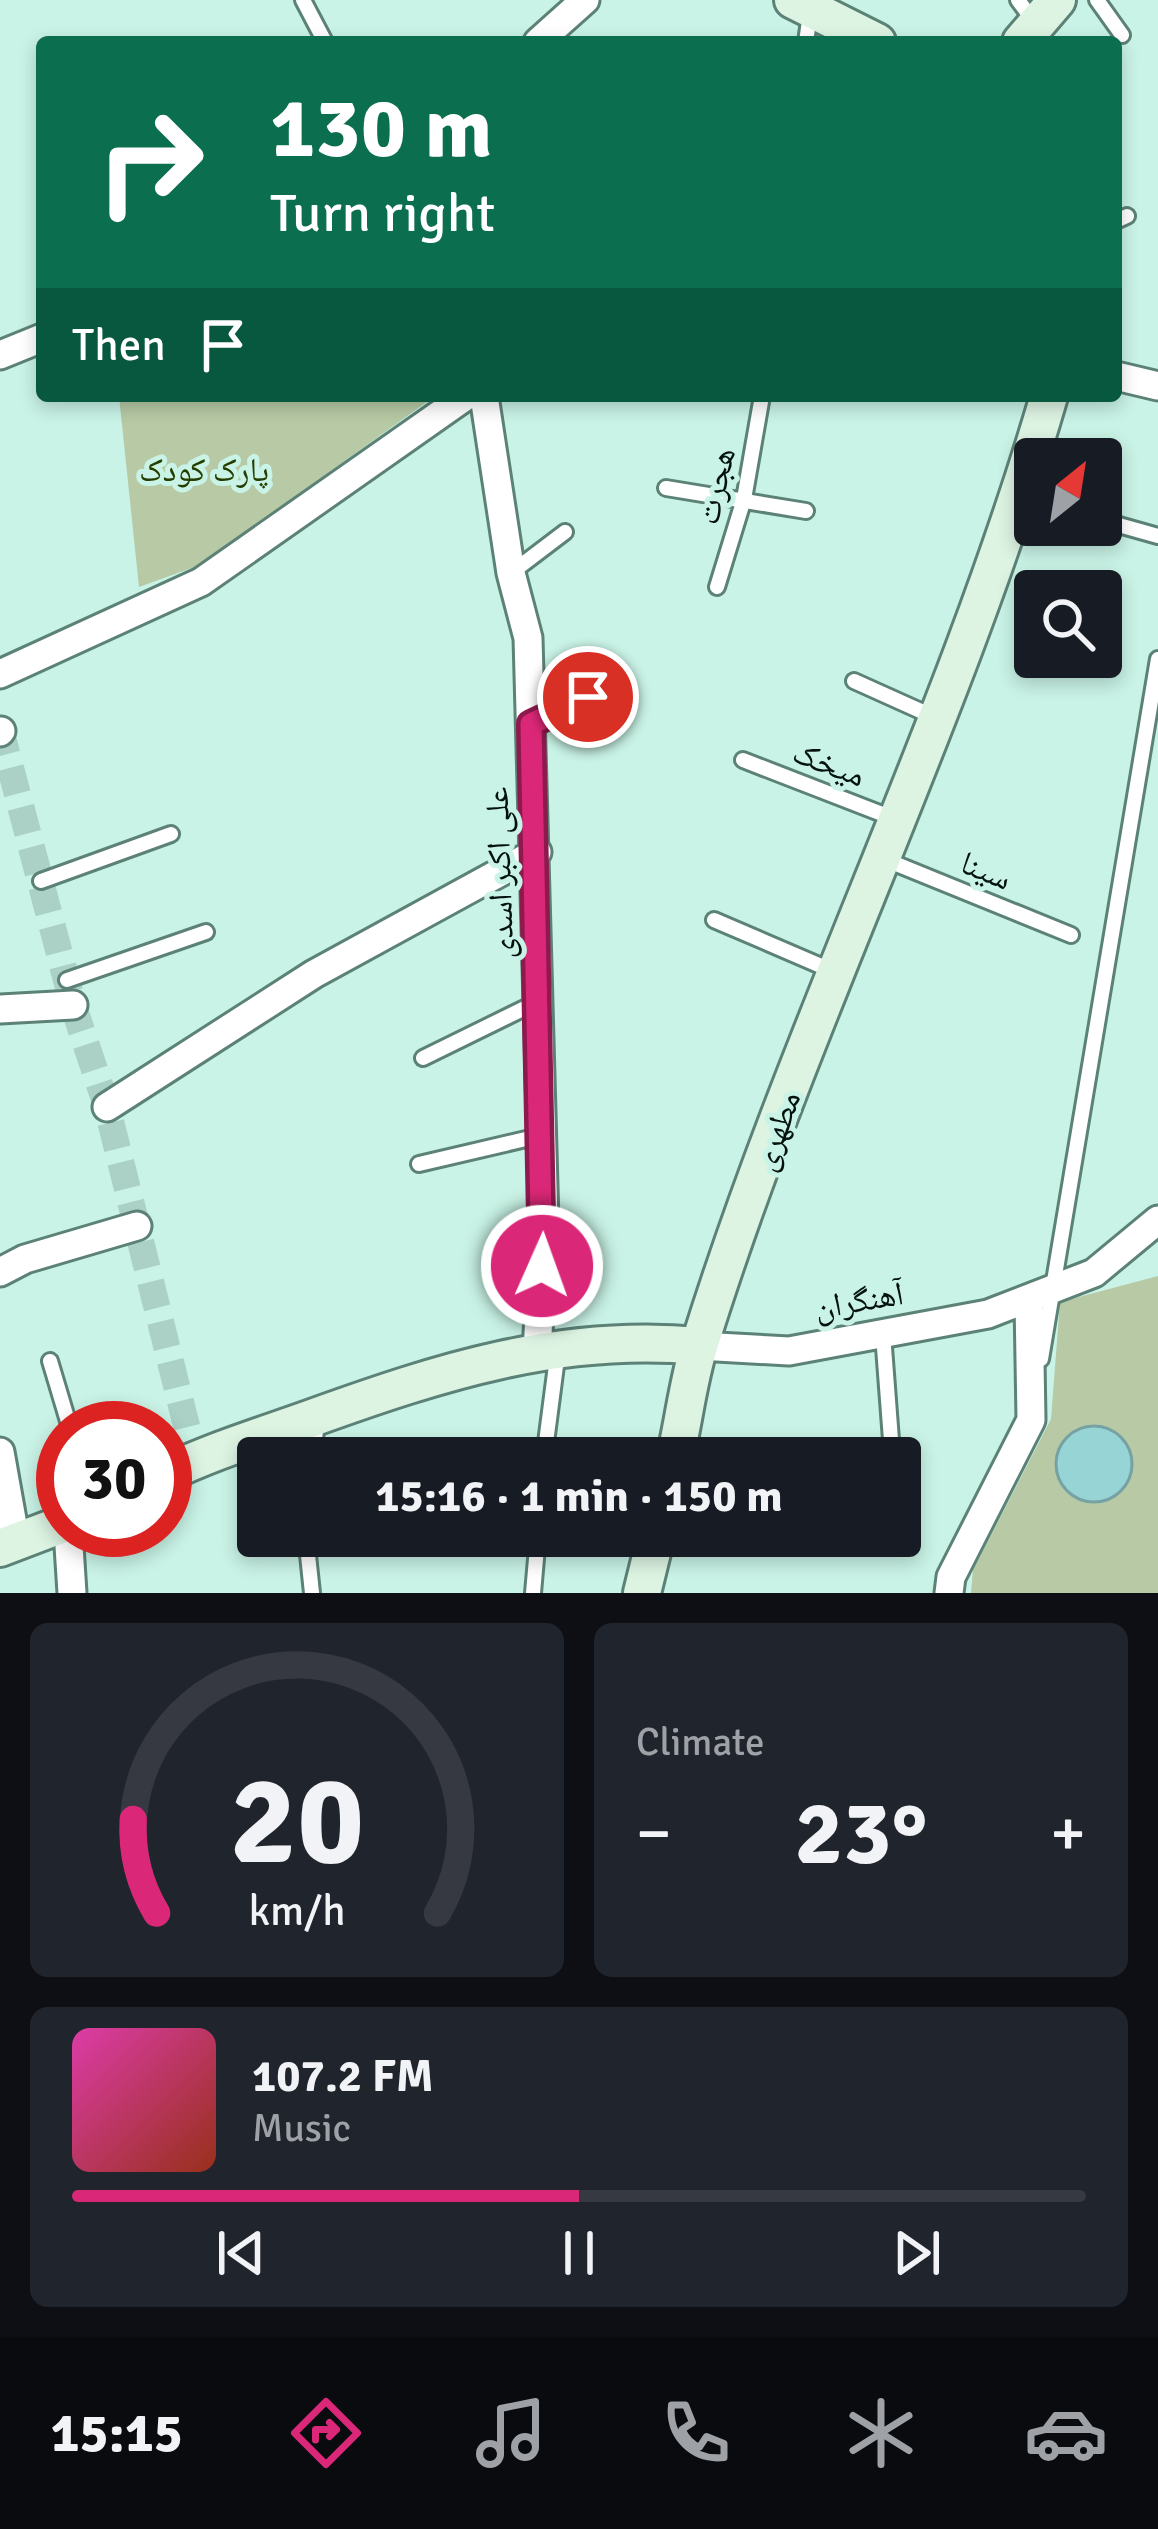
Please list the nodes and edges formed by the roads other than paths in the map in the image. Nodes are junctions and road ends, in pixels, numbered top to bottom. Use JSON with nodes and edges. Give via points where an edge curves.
{"nodes":[{"id":1,"x":304,"y":0,"type":"edge"},
{"id":2,"x":585,"y":0,"type":"edge"},
{"id":3,"x":1096,"y":0,"type":"edge"},
{"id":4,"x":803,"y":17,"type":"edge"},
{"id":5,"x":1122,"y":34,"type":"dead end"},
{"id":6,"x":322,"y":36,"type":"edge"},
{"id":7,"x":546,"y":36,"type":"edge"},
{"id":8,"x":859,"y":36,"type":"edge"},
{"id":9,"x":36,"y":340,"type":"edge"},
{"id":10,"x":0,"y":355,"type":"edge"},
{"id":11,"x":1122,"y":377,"type":"edge"},
{"id":12,"x":1158,"y":386,"type":"edge"},
{"id":13,"x":457,"y":402,"type":"edge"},
{"id":14,"x":485,"y":402,"type":"edge"},
{"id":15,"x":761,"y":402,"type":"edge"},
{"id":16,"x":1047,"y":402,"type":"edge"},
{"id":17,"x":1040,"y":438,"type":"edge"},
{"id":18,"x":666,"y":488,"type":"dead end"},
{"id":19,"x":745,"y":499,"type":"junction"},
{"id":20,"x":806,"y":511,"type":"dead end"},
{"id":21,"x":1122,"y":526,"type":"edge"},
{"id":22,"x":1014,"y":530,"type":"edge"},
{"id":23,"x":565,"y":532,"type":"dead end"},
{"id":24,"x":1158,"y":536,"type":"edge"},
{"id":25,"x":511,"y":573,"type":"junction"},
{"id":26,"x":716,"y":587,"type":"dead end"},
{"id":27,"x":1158,"y":659,"type":"edge"},
{"id":28,"x":0,"y":674,"type":"edge"},
{"id":29,"x":854,"y":681,"type":"dead end"},
{"id":30,"x":588,"y":697,"type":"dead end"},
{"id":31,"x":934,"y":717,"type":"junction"},
{"id":32,"x":531,"y":724,"type":"junction"},
{"id":33,"x":743,"y":760,"type":"dead end"},
{"id":34,"x":895,"y":819,"type":"junction"},
{"id":35,"x":171,"y":833,"type":"dead end"},
{"id":36,"x":537,"y":852,"type":"junction"},
{"id":37,"x":880,"y":857,"type":"junction"},
{"id":38,"x":40,"y":881,"type":"dead end"},
{"id":39,"x":714,"y":920,"type":"dead end"},
{"id":40,"x":206,"y":932,"type":"dead end"},
{"id":41,"x":1071,"y":935,"type":"dead end"},
{"id":42,"x":835,"y":972,"type":"junction"},
{"id":43,"x":70,"y":993,"type":"joint"},
{"id":44,"x":540,"y":1000,"type":"junction"},
{"id":45,"x":0,"y":1009,"type":"edge"},
{"id":46,"x":423,"y":1058,"type":"dead end"},
{"id":47,"x":107,"y":1107,"type":"dead end"},
{"id":48,"x":543,"y":1135,"type":"junction"},
{"id":49,"x":419,"y":1164,"type":"dead end"},
{"id":50,"x":1158,"y":1220,"type":"edge"},
{"id":51,"x":137,"y":1226,"type":"dead end"},
{"id":52,"x":0,"y":1272,"type":"edge"},
{"id":53,"x":1041,"y":1296,"type":"junction"},
{"id":54,"x":883,"y":1334,"type":"junction"},
{"id":55,"x":699,"y":1346,"type":"junction"},
{"id":56,"x":548,"y":1351,"type":"junction"},
{"id":57,"x":50,"y":1361,"type":"dead end"},
{"id":58,"x":62,"y":1401,"type":"edge"},
{"id":59,"x":318,"y":1416,"type":"junction"},
{"id":60,"x":316,"y":1437,"type":"edge"},
{"id":61,"x":545,"y":1437,"type":"edge"},
{"id":62,"x":680,"y":1437,"type":"edge"},
{"id":63,"x":891,"y":1437,"type":"edge"},
{"id":64,"x":0,"y":1452,"type":"edge"},
{"id":65,"x":192,"y":1464,"type":"edge"},
{"id":66,"x":8,"y":1545,"type":"edge"},
{"id":67,"x":68,"y":1557,"type":"edge"},
{"id":68,"x":308,"y":1557,"type":"edge"},
{"id":69,"x":536,"y":1557,"type":"edge"},
{"id":70,"x":653,"y":1557,"type":"edge"},
{"id":71,"x":649,"y":1592,"type":"edge"},
{"id":72,"x":72,"y":1593,"type":"edge"},
{"id":73,"x":312,"y":1593,"type":"edge"},
{"id":74,"x":533,"y":1593,"type":"edge"},
{"id":75,"x":949,"y":1593,"type":"edge"}],
"edges":[{"from":1,"to":6,"type":"lane"},
{"from":2,"to":7,"type":"street"},
{"from":3,"to":5,"type":"lane"},
{"from":4,"to":8,"type":"main road"},
{"from":9,"to":10,"type":"street"},
{"from":11,"to":12,"type":"street"},
{"from":13,"to":28,"type":"street","via":[[201,582]]},
{"from":14,"to":25,"type":"street","name":"علی اکبر اسدی"},
{"from":15,"to":19,"type":"lane","name":"هجرت"},
{"from":16,"to":17,"type":"main road","name":"مطهری"},
{"from":18,"to":19,"type":"lane"},
{"from":19,"to":20,"type":"lane"},
{"from":19,"to":26,"type":"lane","name":"هجرت"},
{"from":21,"to":24,"type":"lane"},
{"from":22,"to":31,"type":"main road","name":"مطهری"},
{"from":23,"to":25,"type":"lane"},
{"from":25,"to":32,"type":"street","name":"علی اکبر اسدی","via":[[528,638]]},
{"from":27,"to":53,"type":"lane"},
{"from":29,"to":31,"type":"lane"},
{"from":30,"to":32,"type":"lane"},
{"from":31,"to":34,"type":"main road","name":"مطهری"},
{"from":32,"to":36,"type":"street","name":"علی اکبر اسدی"},
{"from":33,"to":34,"type":"lane","name":"میخک"},
{"from":34,"to":37,"type":"main road","name":"مطهری"},
{"from":35,"to":38,"type":"lane"},
{"from":36,"to":44,"type":"street","name":"علی اکبر اسدی"},
{"from":36,"to":47,"type":"street","via":[[314,974]]},
{"from":37,"to":41,"type":"lane","name":"سینا"},
{"from":37,"to":42,"type":"main road","name":"مطهری"},
{"from":39,"to":42,"type":"lane"},
{"from":40,"to":43,"type":"lane"},
{"from":42,"to":55,"type":"main road","name":"مطهری"},
{"from":43,"to":45,"type":"street"},
{"from":44,"to":46,"type":"lane"},
{"from":44,"to":48,"type":"street","name":"علی اکبر اسدی"},
{"from":48,"to":49,"type":"lane"},
{"from":48,"to":56,"type":"street","name":"علی اکبر اسدی"},
{"from":50,"to":53,"type":"street","name":"آهنگران","via":[[1094,1273]]},
{"from":51,"to":52,"type":"street"},
{"from":53,"to":54,"type":"street","name":"آهنگران"},
{"from":53,"to":75,"type":"street","via":[[1031,1420]]},
{"from":54,"to":55,"type":"street","name":"آهنگران","via":[[789,1351]]},
{"from":54,"to":63,"type":"lane"},
{"from":55,"to":56,"type":"main road","via":[[640,1341]]},
{"from":55,"to":62,"type":"main road","name":"مطهری"},
{"from":56,"to":59,"type":"main road","via":[[395,1384]]},
{"from":56,"to":61,"type":"lane"},
{"from":57,"to":58,"type":"lane"},
{"from":59,"to":60,"type":"lane"},
{"from":59,"to":65,"type":"main road"},
{"from":64,"to":66,"type":"street"},
{"from":67,"to":72,"type":"street"},
{"from":68,"to":73,"type":"lane"},
{"from":69,"to":74,"type":"lane"},
{"from":70,"to":71,"type":"main road"}]}
